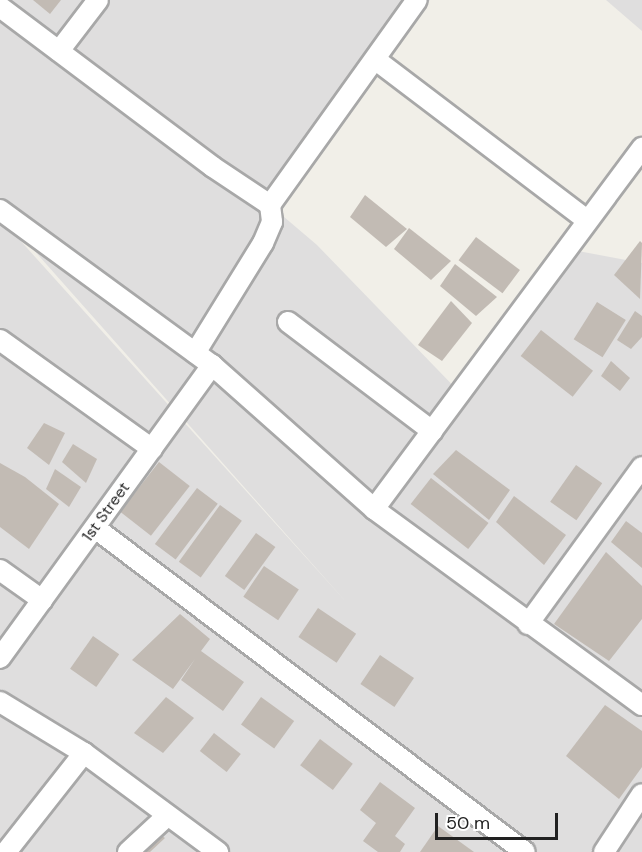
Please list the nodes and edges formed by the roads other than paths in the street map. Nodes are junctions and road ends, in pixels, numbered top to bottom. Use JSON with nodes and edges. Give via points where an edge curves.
{"nodes":[{"id":1,"x":98,"y":0,"type":"edge"},
{"id":2,"x":417,"y":0,"type":"edge"},
{"id":3,"x":0,"y":7,"type":"edge"},
{"id":4,"x":59,"y":51,"type":"junction"},
{"id":5,"x":376,"y":60,"type":"junction"},
{"id":6,"x":642,"y":148,"type":"edge"},
{"id":7,"x":270,"y":205,"type":"junction"},
{"id":8,"x":0,"y":210,"type":"edge"},
{"id":9,"x":587,"y":220,"type":"junction"},
{"id":10,"x":288,"y":322,"type":"dead end"},
{"id":11,"x":0,"y":340,"type":"edge"},
{"id":12,"x":195,"y":353,"type":"junction"},
{"id":13,"x":212,"y":366,"type":"junction"},
{"id":14,"x":432,"y":430,"type":"junction"},
{"id":15,"x":152,"y":448,"type":"junction"},
{"id":16,"x":642,"y":467,"type":"edge"},
{"id":17,"x":374,"y":509,"type":"junction"},
{"id":18,"x":95,"y":528,"type":"junction"},
{"id":19,"x":0,"y":570,"type":"edge"},
{"id":20,"x":42,"y":600,"type":"junction"},
{"id":21,"x":528,"y":624,"type":"junction"},
{"id":22,"x":0,"y":658,"type":"edge"},
{"id":23,"x":0,"y":702,"type":"edge"},
{"id":24,"x":642,"y":705,"type":"edge"},
{"id":25,"x":84,"y":753,"type":"junction"},
{"id":26,"x":642,"y":794,"type":"edge"},
{"id":27,"x":168,"y":815,"type":"junction"},
{"id":28,"x":6,"y":852,"type":"edge"},
{"id":29,"x":128,"y":852,"type":"edge"},
{"id":30,"x":218,"y":852,"type":"edge"},
{"id":31,"x":525,"y":852,"type":"edge"},
{"id":32,"x":604,"y":852,"type":"edge"}],
"edges":[{"from":1,"to":4,"type":"street"},
{"from":2,"to":5,"type":"street"},
{"from":3,"to":4,"type":"street"},
{"from":4,"to":7,"type":"street"},
{"from":5,"to":7,"type":"street"},
{"from":5,"to":9,"type":"street"},
{"from":6,"to":9,"type":"street"},
{"from":7,"to":12,"type":"street","via":[[272,222],[263,243]]},
{"from":8,"to":12,"type":"street"},
{"from":9,"to":14,"type":"street"},
{"from":10,"to":14,"type":"street"},
{"from":11,"to":15,"type":"street"},
{"from":12,"to":13,"type":"street"},
{"from":13,"to":15,"type":"street","name":"1st Street"},
{"from":13,"to":17,"type":"street"},
{"from":14,"to":17,"type":"street"},
{"from":15,"to":18,"type":"street","name":"1st Street"},
{"from":16,"to":21,"type":"street"},
{"from":17,"to":21,"type":"street"},
{"from":18,"to":20,"type":"street","name":"1st Street"},
{"from":18,"to":31,"type":"street"},
{"from":19,"to":20,"type":"street"},
{"from":20,"to":22,"type":"street","name":"1st Street"},
{"from":21,"to":24,"type":"street"},
{"from":23,"to":25,"type":"street"},
{"from":25,"to":27,"type":"street"},
{"from":25,"to":28,"type":"street"},
{"from":26,"to":32,"type":"street"},
{"from":27,"to":29,"type":"street"},
{"from":27,"to":30,"type":"street"}]}
